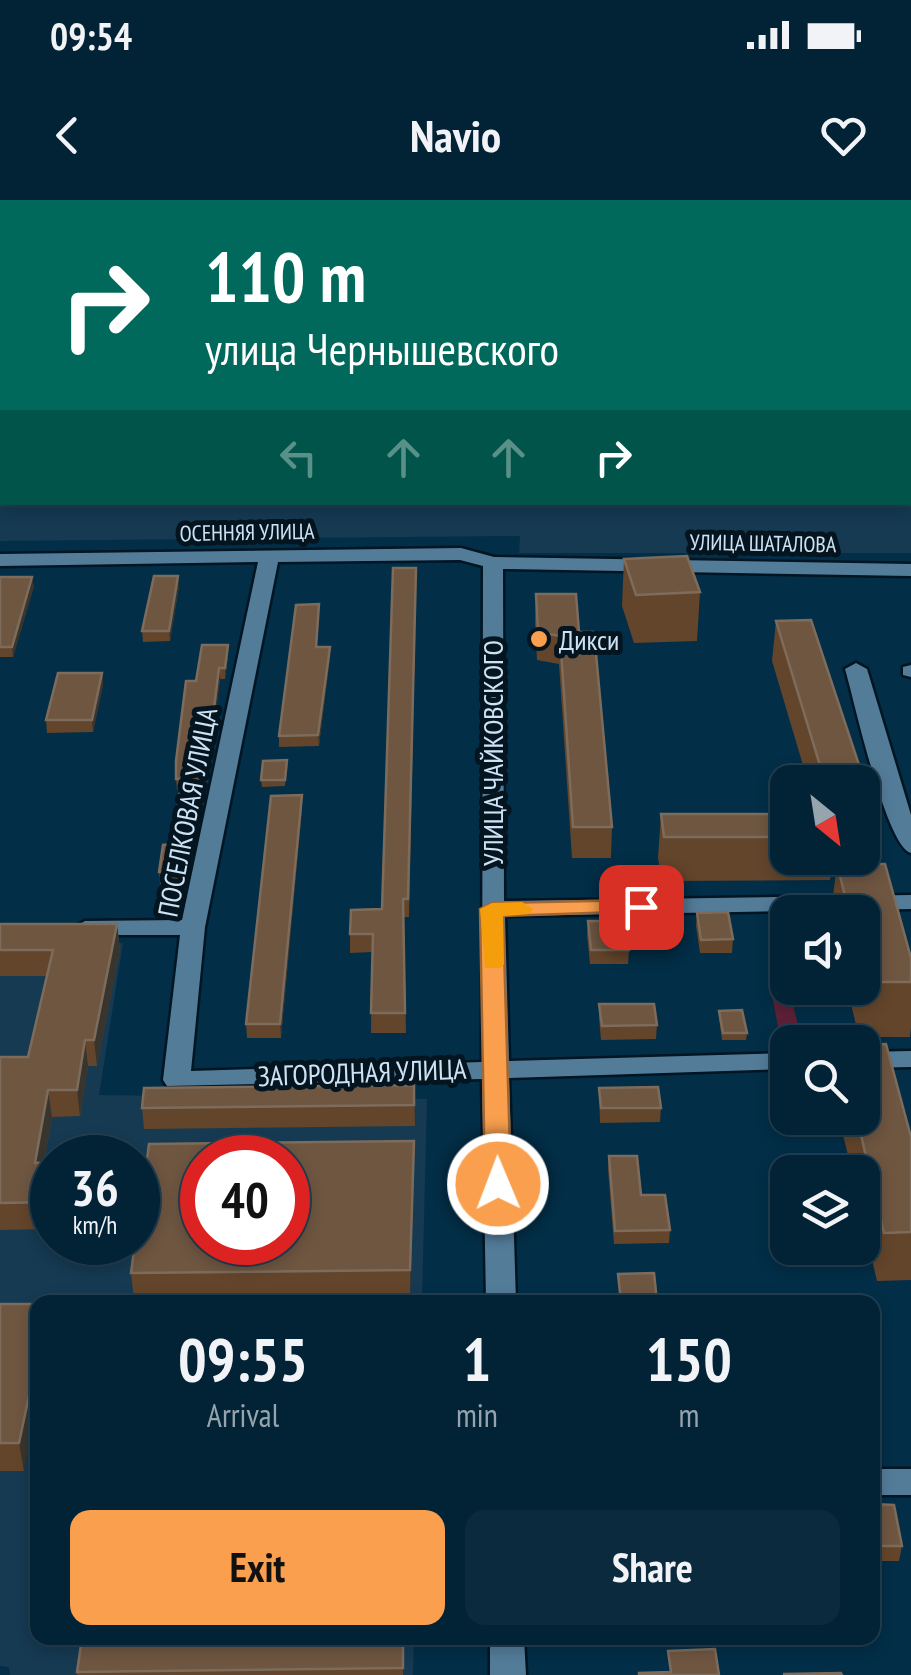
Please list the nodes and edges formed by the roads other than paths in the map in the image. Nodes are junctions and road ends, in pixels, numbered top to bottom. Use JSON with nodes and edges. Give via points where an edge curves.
{"nodes":[{"id":1,"x":268,"y":558,"type":"junction"},
{"id":2,"x":0,"y":560,"type":"edge"},
{"id":3,"x":493,"y":564,"type":"junction"},
{"id":4,"x":911,"y":570,"type":"edge"},
{"id":5,"x":856,"y":669,"type":"dead end"},
{"id":6,"x":899,"y":784,"type":"edge"},
{"id":7,"x":911,"y":846,"type":"edge"},
{"id":8,"x":911,"y":902,"type":"edge"},
{"id":9,"x":492,"y":909,"type":"junction"},
{"id":10,"x":194,"y":927,"type":"junction"},
{"id":11,"x":58,"y":928,"type":"edge"},
{"id":12,"x":911,"y":1059,"type":"edge"},
{"id":13,"x":880,"y":1060,"type":"edge"},
{"id":14,"x":770,"y":1061,"type":"edge"},
{"id":15,"x":496,"y":1067,"type":"junction"},
{"id":16,"x":176,"y":1080,"type":"joint"},
{"id":17,"x":501,"y":1295,"type":"edge"},
{"id":18,"x":880,"y":1482,"type":"edge"},
{"id":19,"x":911,"y":1482,"type":"edge"},
{"id":20,"x":507,"y":1645,"type":"edge"},
{"id":21,"x":508,"y":1675,"type":"edge"}],
"edges":[{"from":1,"to":2,"type":"street","name":"ОСЕННЯЯ УЛИЦА"},
{"from":1,"to":3,"type":"street","name":"ОСЕННЯЯ УЛИЦА","via":[[461,554]]},
{"from":1,"to":10,"type":"street","name":"ПОСЕЛКОВАЯ УЛИЦА"},
{"from":3,"to":4,"type":"street","name":"УЛИЦА ШАТАЛОВА"},
{"from":3,"to":9,"type":"street","name":"УЛИЦА ЧАЙКОВСКОГО"},
{"from":5,"to":6,"type":"street"},
{"from":6,"to":7,"type":"street"},
{"from":8,"to":9,"type":"street"},
{"from":9,"to":15,"type":"street","name":"УЛИЦА ЧАЙКОВСКОГО"},
{"from":10,"to":11,"type":"street"},
{"from":10,"to":16,"type":"street","name":"ПОСЕЛКОВАЯ УЛИЦА"},
{"from":12,"to":13,"type":"street"},
{"from":14,"to":15,"type":"street","name":"ЗАГОРОДНАЯ УЛИЦА"},
{"from":15,"to":16,"type":"street","name":"ЗАГОРОДНАЯ УЛИЦА"},
{"from":15,"to":17,"type":"street","name":"УЛИЦА ЧАЙКОВСКОГО"},
{"from":18,"to":19,"type":"street"},
{"from":20,"to":21,"type":"street"}]}
